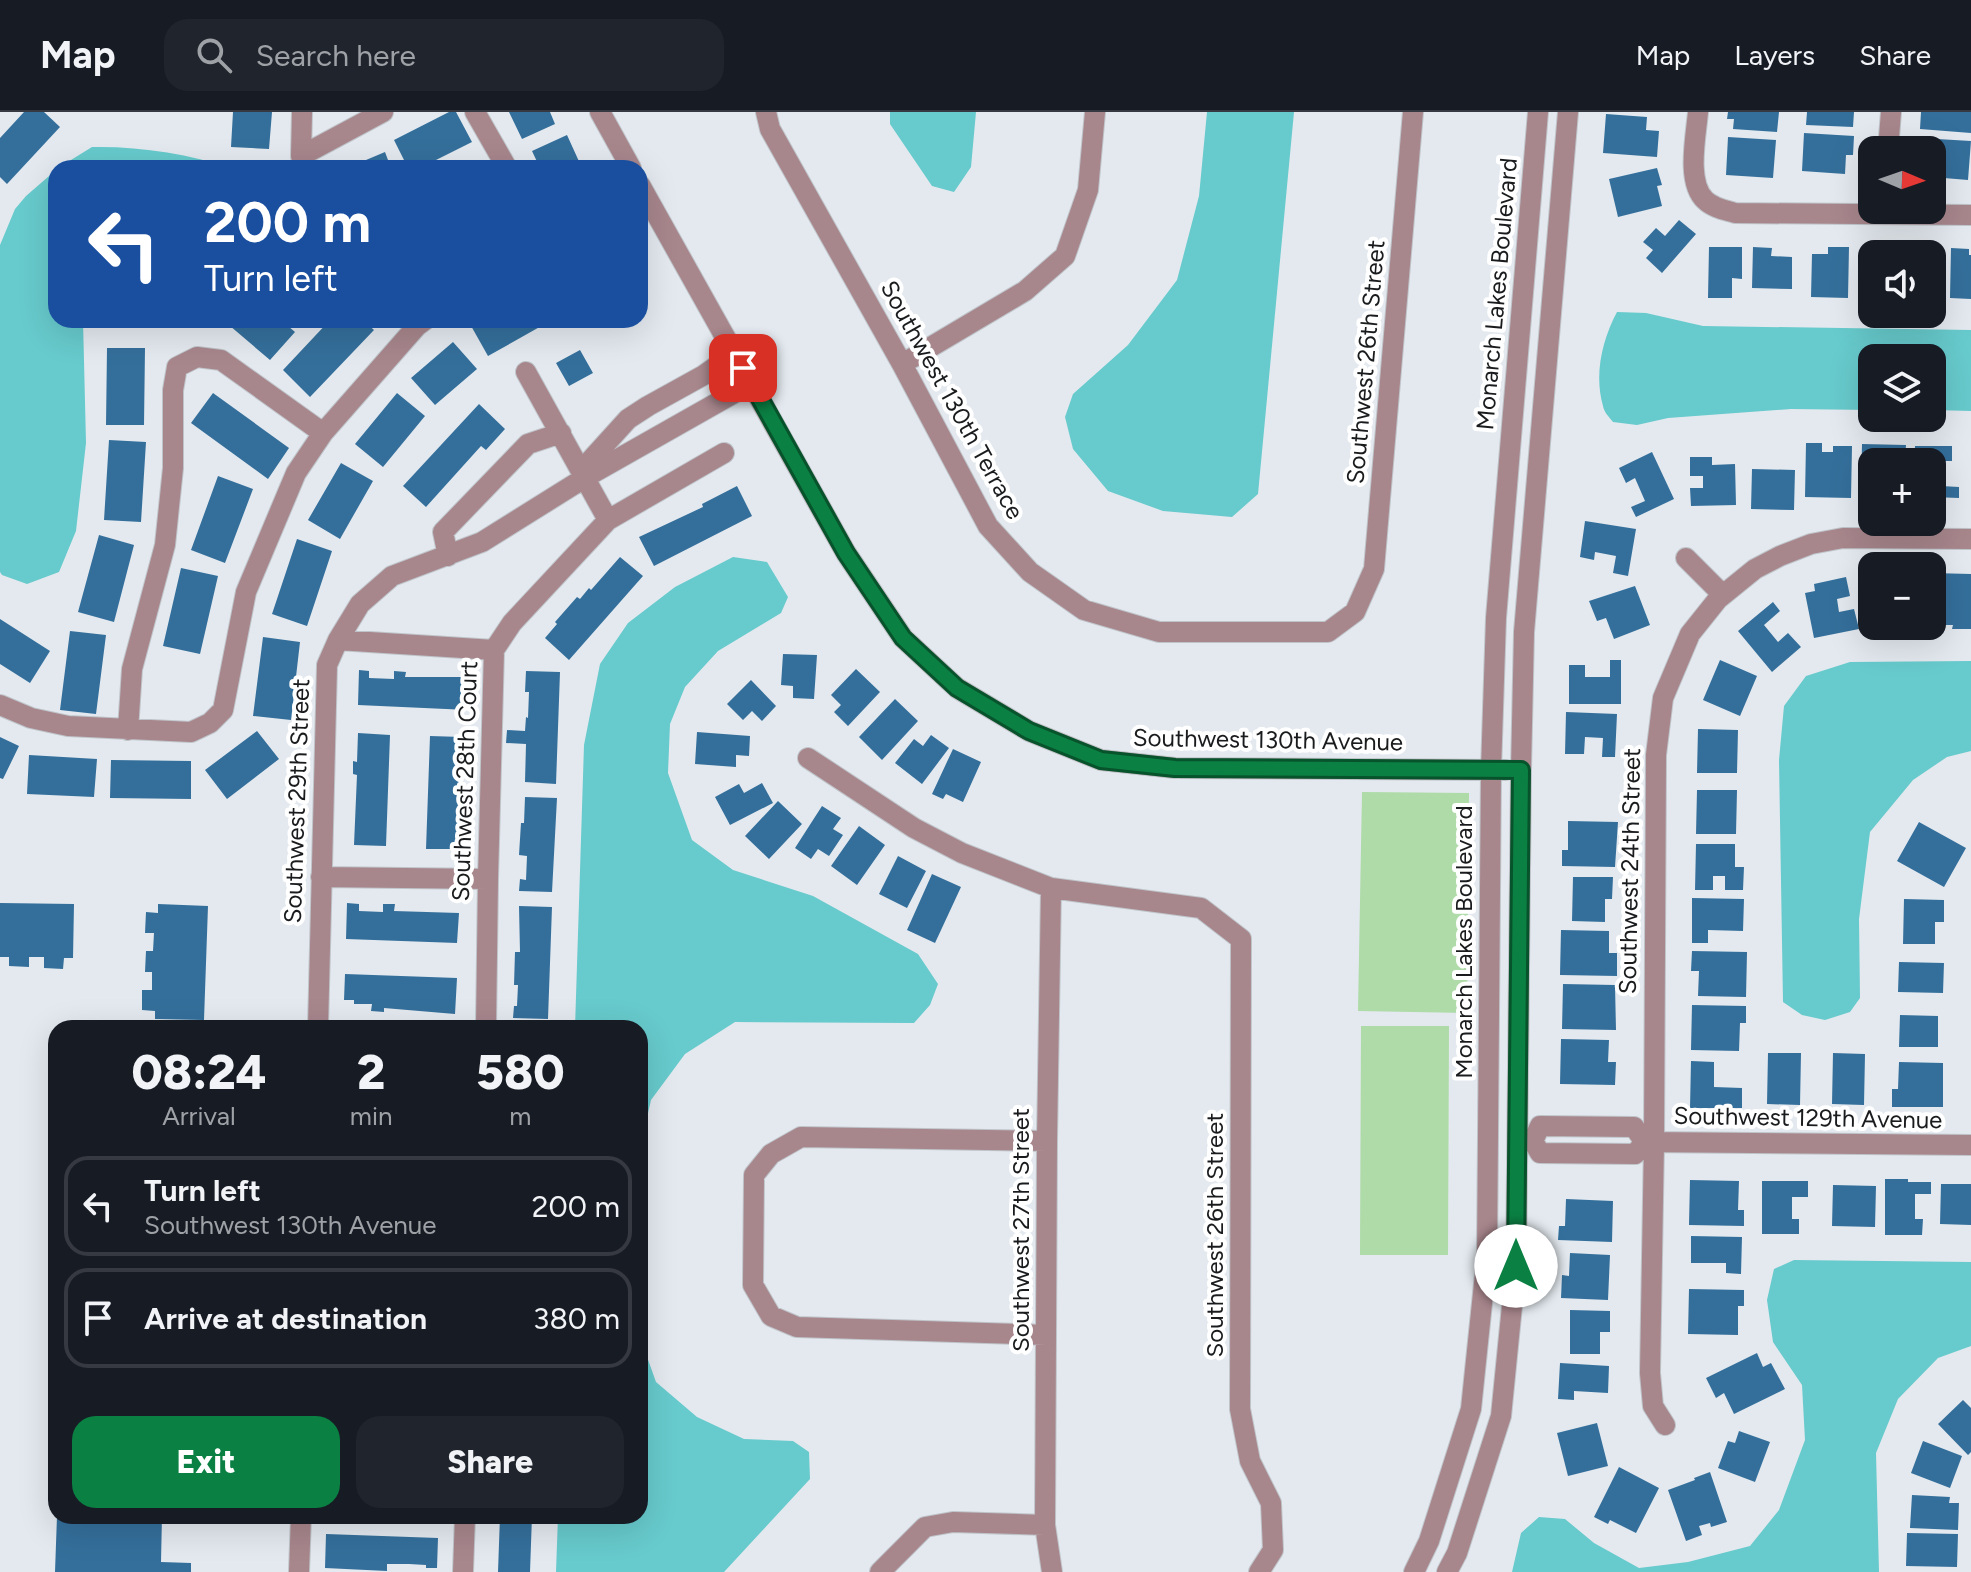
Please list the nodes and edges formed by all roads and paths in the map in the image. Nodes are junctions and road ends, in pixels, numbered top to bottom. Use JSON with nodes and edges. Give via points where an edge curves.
{"nodes":[{"id":1,"x":302,"y":112,"type":"edge"},
{"id":2,"x":383,"y":112,"type":"edge"},
{"id":3,"x":475,"y":112,"type":"edge"},
{"id":4,"x":600,"y":112,"type":"edge"},
{"id":5,"x":766,"y":112,"type":"edge"},
{"id":6,"x":1095,"y":112,"type":"edge"},
{"id":7,"x":1413,"y":112,"type":"edge"},
{"id":8,"x":1538,"y":112,"type":"edge"},
{"id":9,"x":1568,"y":112,"type":"edge"},
{"id":10,"x":1698,"y":112,"type":"edge"},
{"id":11,"x":1891,"y":112,"type":"edge"},
{"id":12,"x":1889,"y":136,"type":"edge"},
{"id":13,"x":303,"y":160,"type":"edge"},
{"id":14,"x":306,"y":160,"type":"edge"},
{"id":15,"x":502,"y":160,"type":"edge"},
{"id":16,"x":627,"y":160,"type":"edge"},
{"id":17,"x":648,"y":200,"type":"edge"},
{"id":18,"x":1858,"y":212,"type":"edge"},
{"id":19,"x":1946,"y":214,"type":"edge"},
{"id":20,"x":1971,"y":215,"type":"edge"},
{"id":21,"x":413,"y":328,"type":"edge"},
{"id":22,"x":735,"y":353,"type":"junction"},
{"id":23,"x":902,"y":364,"type":"junction"},
{"id":24,"x":526,"y":372,"type":"dead end"},
{"id":25,"x":752,"y":383,"type":"junction"},
{"id":26,"x":681,"y":387,"type":"junction"},
{"id":27,"x":648,"y":406,"type":"junction"},
{"id":28,"x":696,"y":414,"type":"junction"},
{"id":29,"x":323,"y":433,"type":"junction"},
{"id":30,"x":561,"y":433,"type":"junction"},
{"id":31,"x":663,"y":434,"type":"junction"},
{"id":32,"x":724,"y":453,"type":"dead end"},
{"id":33,"x":586,"y":477,"type":"junction"},
{"id":34,"x":608,"y":520,"type":"junction"},
{"id":35,"x":1971,"y":539,"type":"edge"},
{"id":36,"x":448,"y":556,"type":"junction"},
{"id":37,"x":1686,"y":558,"type":"dead end"},
{"id":38,"x":1723,"y":595,"type":"junction"},
{"id":39,"x":1355,"y":612,"type":"joint"},
{"id":40,"x":338,"y":640,"type":"junction"},
{"id":41,"x":494,"y":650,"type":"junction"},
{"id":42,"x":0,"y":705,"type":"edge"},
{"id":43,"x":128,"y":730,"type":"junction"},
{"id":44,"x":808,"y":758,"type":"dead end"},
{"id":45,"x":1491,"y":770,"type":"junction"},
{"id":46,"x":1521,"y":770,"type":"junction"},
{"id":47,"x":321,"y":877,"type":"junction"},
{"id":48,"x":488,"y":879,"type":"junction"},
{"id":49,"x":1051,"y":888,"type":"junction"},
{"id":50,"x":318,"y":1020,"type":"edge"},
{"id":51,"x":486,"y":1020,"type":"edge"},
{"id":52,"x":1047,"y":1141,"type":"junction"},
{"id":53,"x":1525,"y":1141,"type":"junction"},
{"id":54,"x":1649,"y":1142,"type":"junction"},
{"id":55,"x":1971,"y":1145,"type":"edge"},
{"id":56,"x":1046,"y":1335,"type":"junction"},
{"id":57,"x":1665,"y":1425,"type":"dead end"},
{"id":58,"x":301,"y":1524,"type":"edge"},
{"id":59,"x":465,"y":1524,"type":"edge"},
{"id":60,"x":1045,"y":1525,"type":"junction"},
{"id":61,"x":299,"y":1572,"type":"edge"},
{"id":62,"x":463,"y":1572,"type":"edge"},
{"id":63,"x":880,"y":1572,"type":"edge"},
{"id":64,"x":1052,"y":1572,"type":"edge"},
{"id":65,"x":1259,"y":1572,"type":"edge"},
{"id":66,"x":1414,"y":1572,"type":"edge"},
{"id":67,"x":1447,"y":1572,"type":"edge"}],
"edges":[{"from":1,"to":13,"type":"street"},
{"from":2,"to":14,"type":"street"},
{"from":3,"to":15,"type":"street"},
{"from":4,"to":16,"type":"street"},
{"from":5,"to":23,"type":"street","name":"Southwest 130th Terrace","via":[[770,129]]},
{"from":6,"to":23,"type":"street","via":[[1088,190],[1065,256],[1025,291]]},
{"from":7,"to":39,"type":"street","name":"Southwest 26th Street","via":[[1374,569]]},
{"from":8,"to":45,"type":"street","name":"Monarch Lakes Boulevard","via":[[1496,618]]},
{"from":9,"to":46,"type":"street","via":[[1524,632]]},
{"from":10,"to":18,"type":"street","via":[[1696,187],[1713,206],[1735,213]]},
{"from":11,"to":12,"type":"street"},
{"from":17,"to":22,"type":"street","name":"Southwest 130th Avenue"},
{"from":19,"to":20,"type":"street"},
{"from":21,"to":29,"type":"street"},
{"from":22,"to":25,"type":"street","name":"Southwest 130th Avenue"},
{"from":22,"to":26,"type":"street"},
{"from":23,"to":39,"type":"street","name":"Southwest 130th Terrace","via":[[988,526],[1030,572],[1084,610],[1159,632],[1328,632]]},
{"from":24,"to":30,"type":"street"},
{"from":25,"to":28,"type":"street","name":"Southwest 29th Street"},
{"from":25,"to":45,"type":"street","name":"Southwest 130th Avenue","via":[[846,553],[903,638],[957,688],[1029,731],[1101,760],[1175,768]]},
{"from":26,"to":27,"type":"street"},
{"from":26,"to":28,"type":"street"},
{"from":27,"to":31,"type":"street"},
{"from":27,"to":33,"type":"street","via":[[628,419],[589,462]]},
{"from":28,"to":31,"type":"street","name":"Southwest 29th Street"},
{"from":29,"to":43,"type":"street","via":[[296,473],[246,592],[223,710],[191,732]]},
{"from":29,"to":43,"type":"street","via":[[221,360],[197,357],[177,367],[165,545],[132,669]]},
{"from":30,"to":33,"type":"street"},
{"from":30,"to":36,"type":"street","via":[[528,444],[443,532]]},
{"from":31,"to":33,"type":"street","name":"Southwest 29th Street"},
{"from":32,"to":34,"type":"street","name":"Southwest 28th Court"},
{"from":33,"to":34,"type":"street"},
{"from":33,"to":36,"type":"street","name":"Southwest 29th Street","via":[[482,542]]},
{"from":34,"to":41,"type":"street","name":"Southwest 28th Court","via":[[512,623]]},
{"from":35,"to":38,"type":"street","name":"Southwest 24th Street","via":[[1843,538],[1811,544],[1755,569]]},
{"from":36,"to":40,"type":"street","name":"Southwest 29th Street","via":[[392,576],[360,604]]},
{"from":37,"to":38,"type":"street"},
{"from":38,"to":54,"type":"street","name":"Southwest 24th Street","via":[[1690,634],[1663,698],[1656,755]]},
{"from":40,"to":41,"type":"street"},
{"from":40,"to":47,"type":"street","name":"Southwest 29th Street","via":[[327,665]]},
{"from":41,"to":48,"type":"street","name":"Southwest 28th Court"},
{"from":42,"to":43,"type":"street","via":[[68,726]]},
{"from":44,"to":49,"type":"street","via":[[914,828]]},
{"from":45,"to":46,"type":"street","name":"Southwest 130th Avenue"},
{"from":45,"to":66,"type":"street","name":"Monarch Lakes Boulevard","via":[[1487,1255],[1471,1409]]},
{"from":46,"to":53,"type":"street"},
{"from":47,"to":48,"type":"street"},
{"from":47,"to":50,"type":"street","name":"Southwest 29th Street"},
{"from":48,"to":51,"type":"street","name":"Southwest 28th Court"},
{"from":49,"to":52,"type":"street","name":"Southwest 27th Street"},
{"from":49,"to":65,"type":"street","name":"Southwest 26th Street","via":[[1201,908],[1241,939],[1240,1409],[1250,1461],[1271,1503],[1273,1550]]},
{"from":52,"to":56,"type":"street","name":"Southwest 27th Street"},
{"from":52,"to":56,"type":"street","via":[[801,1137],[771,1154],[754,1175],[753,1285],[771,1316],[797,1327]]},
{"from":53,"to":54,"type":"street","name":"Southwest 129th Avenue","via":[[1540,1153],[1632,1154]]},
{"from":53,"to":67,"type":"street","via":[[1501,1416]]},
{"from":54,"to":55,"type":"street","name":"Southwest 129th Avenue"},
{"from":54,"to":57,"type":"street","name":"Southwest 24th Street","via":[[1650,1373],[1653,1406]]},
{"from":56,"to":60,"type":"street","name":"Southwest 27th Street"},
{"from":58,"to":61,"type":"street"},
{"from":59,"to":62,"type":"street"},
{"from":60,"to":63,"type":"street","via":[[953,1522],[925,1527]]},
{"from":60,"to":64,"type":"street","name":"Southwest 27th Street"}]}
